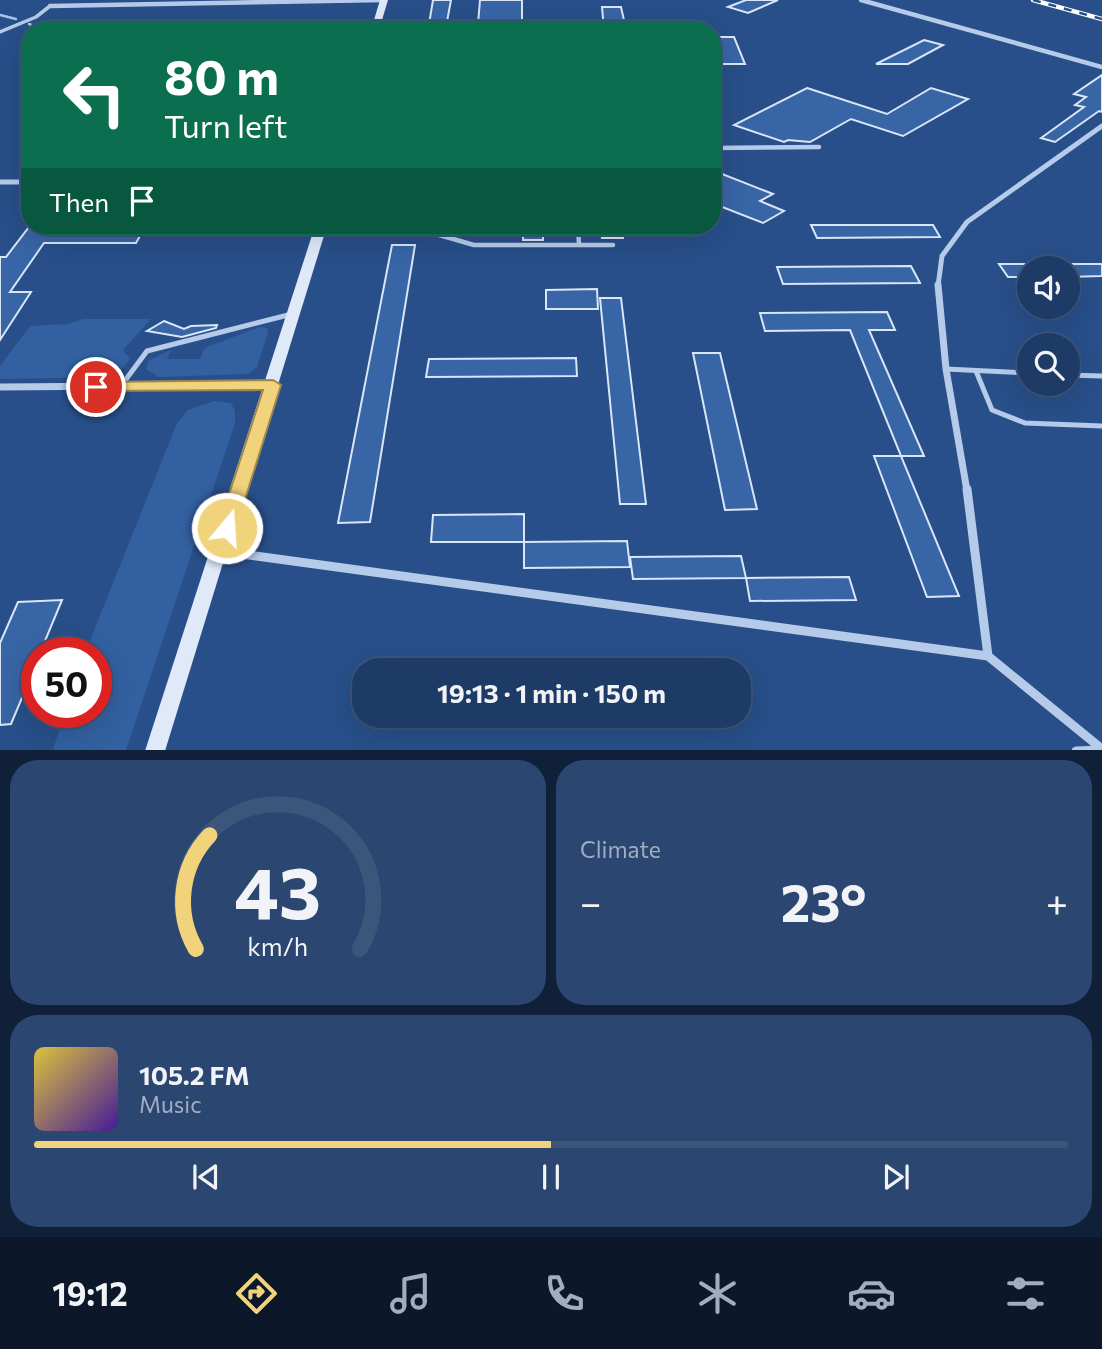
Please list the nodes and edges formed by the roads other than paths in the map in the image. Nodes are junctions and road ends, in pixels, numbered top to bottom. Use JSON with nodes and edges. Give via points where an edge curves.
{"nodes":[{"id":1,"x":55,"y":0,"type":"edge"},
{"id":2,"x":384,"y":0,"type":"edge"},
{"id":3,"x":861,"y":0,"type":"edge"},
{"id":4,"x":50,"y":6,"type":"junction"},
{"id":5,"x":26,"y":21,"type":"edge"},
{"id":6,"x":378,"y":21,"type":"edge"},
{"id":7,"x":21,"y":23,"type":"edge"},
{"id":8,"x":0,"y":32,"type":"edge"},
{"id":9,"x":1102,"y":67,"type":"edge"},
{"id":10,"x":1102,"y":126,"type":"edge"},
{"id":11,"x":721,"y":148,"type":"edge"},
{"id":12,"x":819,"y":148,"type":"dead end"},
{"id":13,"x":0,"y":182,"type":"edge"},
{"id":14,"x":21,"y":182,"type":"edge"},
{"id":15,"x":318,"y":235,"type":"edge"},
{"id":16,"x":439,"y":235,"type":"edge"},
{"id":17,"x":578,"y":235,"type":"edge"},
{"id":18,"x":613,"y":245,"type":"dead end"},
{"id":19,"x":579,"y":246,"type":"junction"},
{"id":20,"x":292,"y":314,"type":"junction"},
{"id":21,"x":946,"y":369,"type":"junction"},
{"id":22,"x":976,"y":371,"type":"junction"},
{"id":23,"x":1017,"y":373,"type":"edge"},
{"id":24,"x":1080,"y":375,"type":"edge"},
{"id":25,"x":1102,"y":376,"type":"edge"},
{"id":26,"x":273,"y":385,"type":"junction"},
{"id":27,"x":121,"y":386,"type":"junction"},
{"id":28,"x":0,"y":387,"type":"edge"},
{"id":29,"x":1102,"y":426,"type":"edge"},
{"id":30,"x":219,"y":551,"type":"junction"},
{"id":31,"x":988,"y":656,"type":"junction"},
{"id":32,"x":1102,"y":749,"type":"edge"},
{"id":33,"x":155,"y":750,"type":"edge"}],
"edges":[{"from":1,"to":4,"type":"street"},
{"from":2,"to":4,"type":"street"},
{"from":2,"to":6,"type":"main road"},
{"from":3,"to":9,"type":"street"},
{"from":4,"to":5,"type":"lane"},
{"from":7,"to":8,"type":"lane"},
{"from":10,"to":21,"type":"street","via":[[967,222],[951,241],[938,273]]},
{"from":11,"to":12,"type":"lane"},
{"from":13,"to":14,"type":"street"},
{"from":15,"to":20,"type":"main road"},
{"from":16,"to":19,"type":"lane","via":[[474,245]]},
{"from":17,"to":19,"type":"lane"},
{"from":18,"to":19,"type":"lane"},
{"from":20,"to":26,"type":"main road"},
{"from":20,"to":27,"type":"lane","via":[[147,351]]},
{"from":21,"to":22,"type":"lane"},
{"from":21,"to":31,"type":"street"},
{"from":22,"to":23,"type":"lane"},
{"from":22,"to":29,"type":"lane","via":[[992,410],[1025,423]]},
{"from":24,"to":25,"type":"lane"},
{"from":26,"to":27,"type":"street"},
{"from":26,"to":30,"type":"main road"},
{"from":27,"to":28,"type":"street"},
{"from":30,"to":31,"type":"street"},
{"from":30,"to":33,"type":"main road"},
{"from":31,"to":32,"type":"street"}]}
